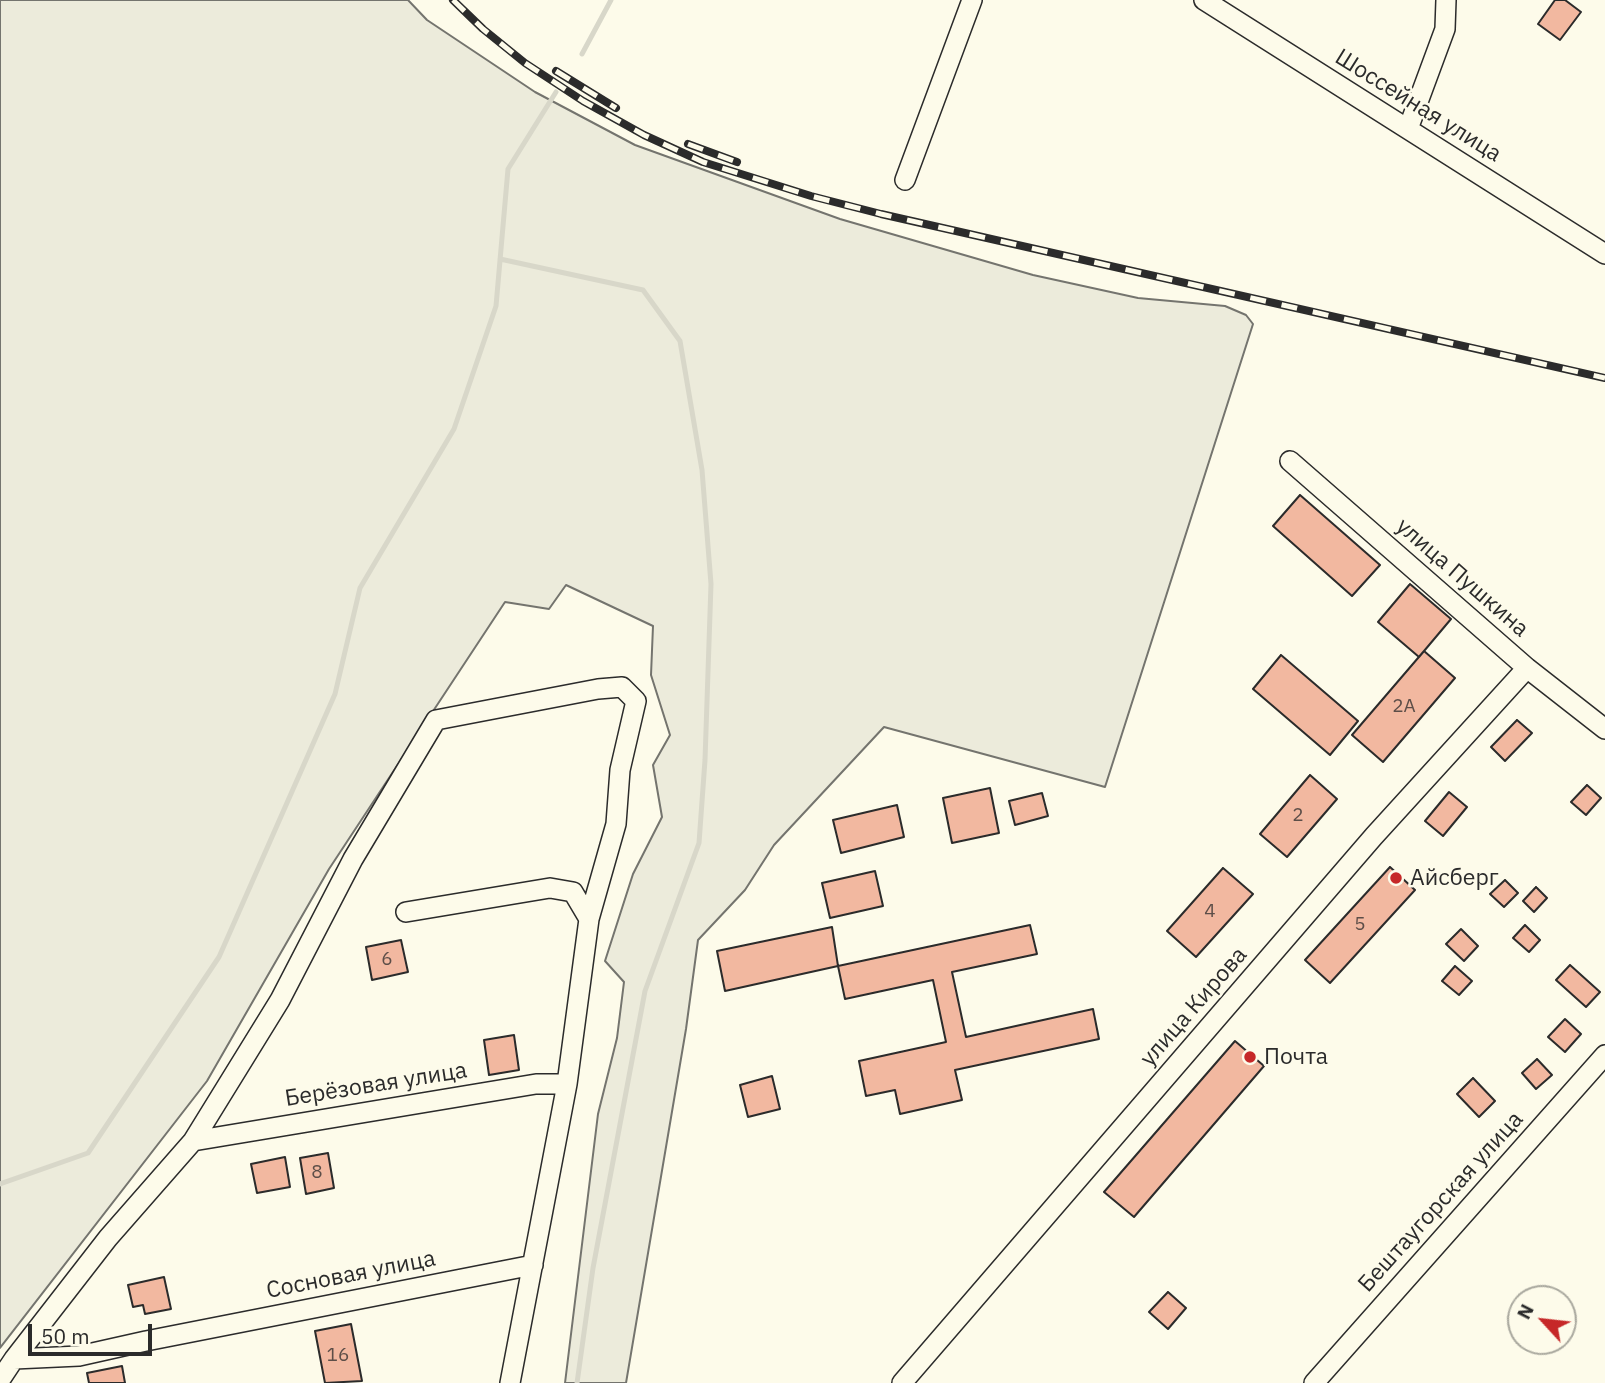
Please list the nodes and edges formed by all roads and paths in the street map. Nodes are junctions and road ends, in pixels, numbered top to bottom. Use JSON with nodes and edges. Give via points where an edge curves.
{"nodes":[{"id":1,"x":972,"y":0,"type":"edge"},
{"id":2,"x":1204,"y":0,"type":"edge"},
{"id":3,"x":1446,"y":0,"type":"edge"},
{"id":4,"x":1409,"y":129,"type":"junction"},
{"id":5,"x":905,"y":180,"type":"dead end"},
{"id":6,"x":1605,"y":254,"type":"edge"},
{"id":7,"x":1290,"y":461,"type":"dead end"},
{"id":8,"x":1527,"y":668,"type":"junction"},
{"id":9,"x":1605,"y":729,"type":"edge"},
{"id":10,"x":406,"y":912,"type":"dead end"},
{"id":11,"x":589,"y":919,"type":"junction"},
{"id":12,"x":1605,"y":1055,"type":"edge"},
{"id":13,"x":567,"y":1084,"type":"junction"},
{"id":14,"x":193,"y":1141,"type":"junction"},
{"id":15,"x":533,"y":1265,"type":"junction"},
{"id":16,"x":14,"y":1359,"type":"junction"},
{"id":17,"x":0,"y":1380,"type":"edge"},
{"id":18,"x":510,"y":1383,"type":"edge"},
{"id":19,"x":902,"y":1383,"type":"edge"},
{"id":20,"x":1314,"y":1383,"type":"edge"}],
"edges":[{"from":1,"to":5,"type":"street"},
{"from":2,"to":4,"type":"street","name":"Шоссейная улица"},
{"from":3,"to":4,"type":"street","via":[[1445,29]]},
{"from":4,"to":6,"type":"street","name":"Шоссейная улица"},
{"from":7,"to":8,"type":"street","name":"улица Пушкина"},
{"from":8,"to":9,"type":"street","name":"улица Пушкина"},
{"from":8,"to":19,"type":"street","name":"улица Кирова","via":[[1374,836]]},
{"from":10,"to":11,"type":"street","via":[[550,888],[573,892]]},
{"from":11,"to":13,"type":"street"},
{"from":11,"to":14,"type":"street","via":[[617,824],[620,771],[636,701],[622,687],[598,689],[436,720],[353,859],[280,1000]]},
{"from":12,"to":20,"type":"street","name":"Бештаугорская улица"},
{"from":13,"to":14,"type":"street","name":"Берёзовая улица","via":[[536,1084]]},
{"from":13,"to":15,"type":"street"},
{"from":14,"to":16,"type":"street","via":[[108,1238]]},
{"from":15,"to":16,"type":"street","name":"Сосновая улица","via":[[79,1356]]},
{"from":15,"to":18,"type":"street"},
{"from":16,"to":17,"type":"street"}]}
